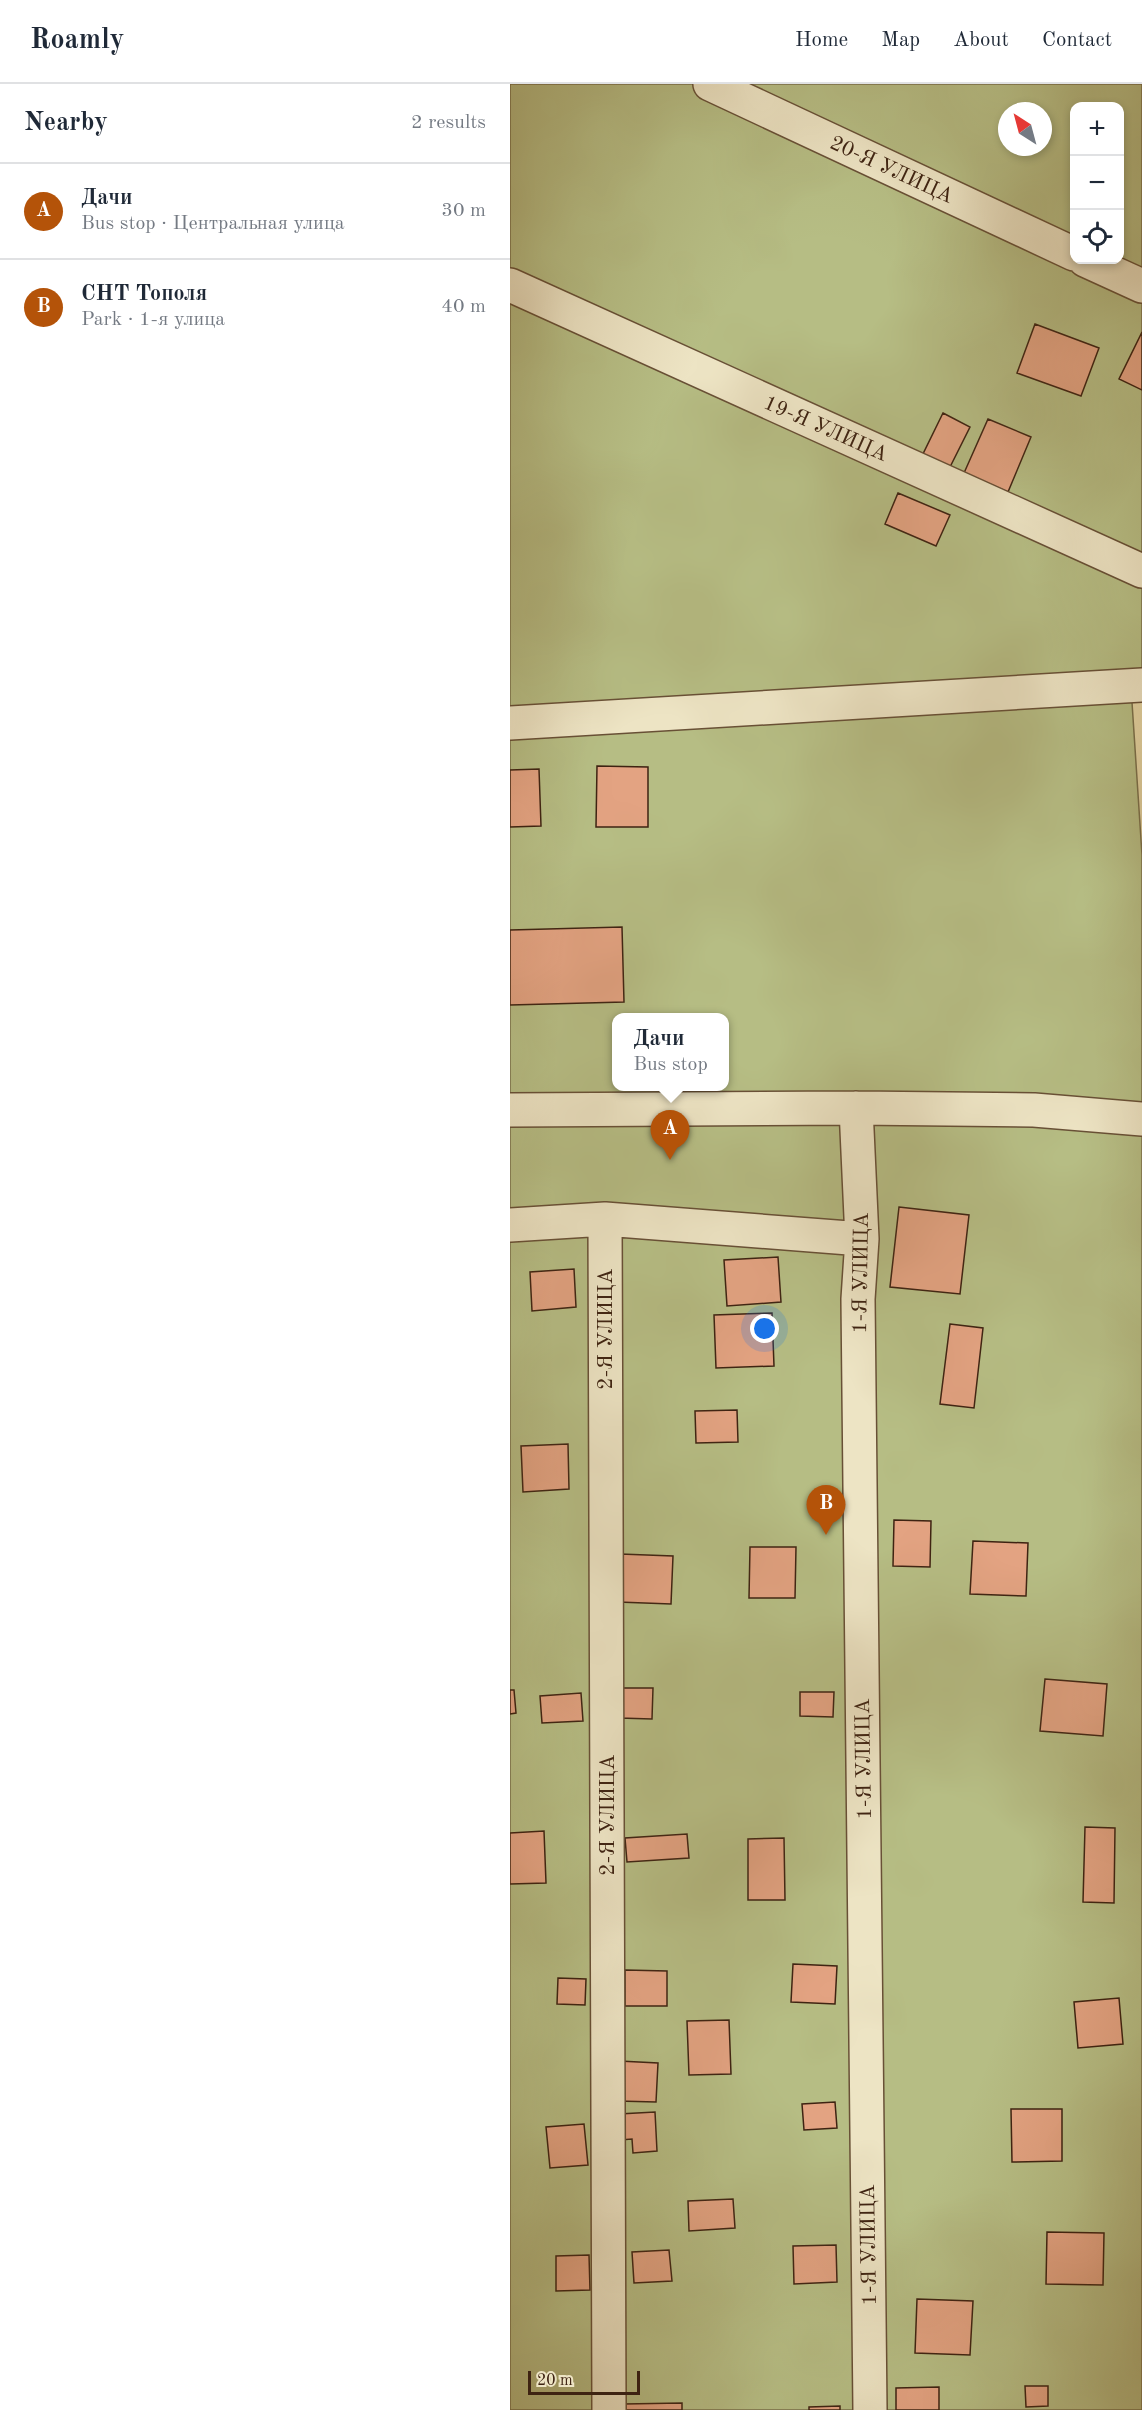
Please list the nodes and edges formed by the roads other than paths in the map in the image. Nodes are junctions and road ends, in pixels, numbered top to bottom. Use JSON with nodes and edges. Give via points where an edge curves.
{"nodes":[{"id":1,"x":710,"y":84,"type":"edge"},
{"id":2,"x":1070,"y":252,"type":"edge"},
{"id":3,"x":1094,"y":264,"type":"edge"},
{"id":4,"x":510,"y":285,"type":"edge"},
{"id":5,"x":1142,"y":286,"type":"edge"},
{"id":6,"x":1142,"y":571,"type":"edge"},
{"id":7,"x":1142,"y":685,"type":"edge"},
{"id":8,"x":510,"y":723,"type":"edge"},
{"id":9,"x":856,"y":1108,"type":"junction"},
{"id":10,"x":510,"y":1110,"type":"edge"},
{"id":11,"x":1142,"y":1119,"type":"edge"},
{"id":12,"x":605,"y":1219,"type":"junction"},
{"id":13,"x":510,"y":1225,"type":"edge"},
{"id":14,"x":862,"y":1239,"type":"junction"},
{"id":15,"x":609,"y":2410,"type":"edge"},
{"id":16,"x":870,"y":2410,"type":"edge"}],
"edges":[{"from":1,"to":2,"type":"street","name":"20-Я УЛИЦА"},
{"from":3,"to":5,"type":"street"},
{"from":4,"to":6,"type":"street","name":"19-Я УЛИЦА"},
{"from":7,"to":8,"type":"street"},
{"from":9,"to":10,"type":"street"},
{"from":9,"to":11,"type":"street","via":[[1034,1110]]},
{"from":9,"to":14,"type":"street","name":"1-Я УЛИЦА"},
{"from":12,"to":13,"type":"street"},
{"from":12,"to":14,"type":"street"},
{"from":12,"to":15,"type":"street","name":"2-Я УЛИЦА"},
{"from":14,"to":16,"type":"street","name":"1-Я УЛИЦА","via":[[858,1299]]}]}
